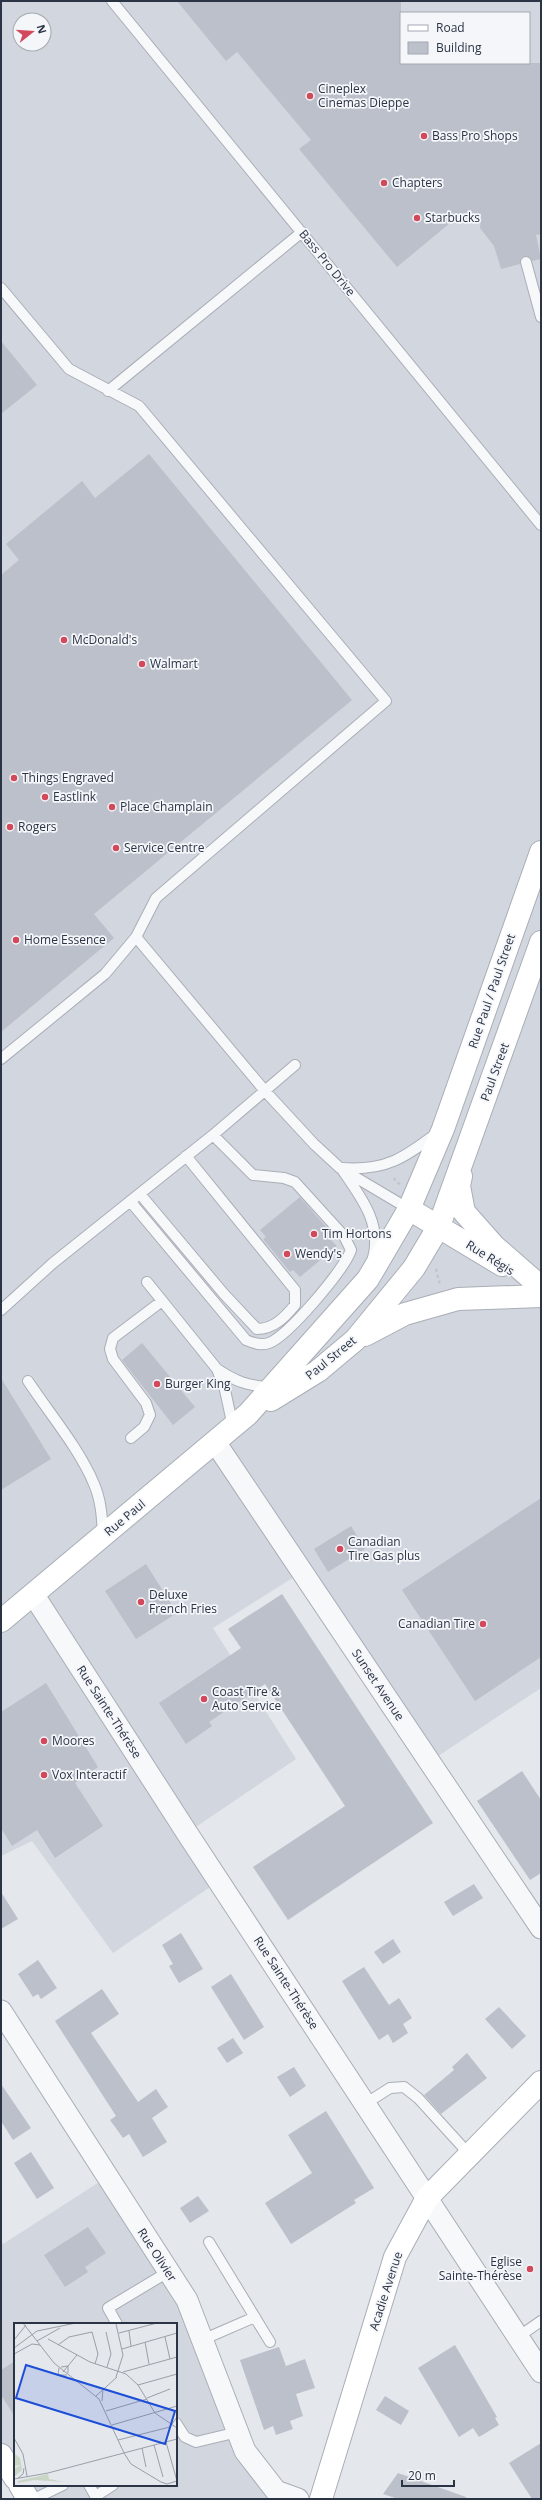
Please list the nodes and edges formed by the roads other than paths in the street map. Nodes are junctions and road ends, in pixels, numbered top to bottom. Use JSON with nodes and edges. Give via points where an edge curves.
{"nodes":[{"id":1,"x":112,"y":1,"type":"edge"},
{"id":2,"x":302,"y":232,"type":"junction"},
{"id":3,"x":526,"y":262,"type":"dead end"},
{"id":4,"x":1,"y":288,"type":"edge"},
{"id":5,"x":541,"y":317,"type":"edge"},
{"id":6,"x":108,"y":392,"type":"junction"},
{"id":7,"x":541,"y":525,"type":"edge"},
{"id":8,"x":541,"y":852,"type":"edge"},
{"id":9,"x":136,"y":937,"type":"junction"},
{"id":10,"x":541,"y":942,"type":"edge"},
{"id":11,"x":1,"y":1060,"type":"edge"},
{"id":12,"x":295,"y":1065,"type":"dead end"},
{"id":13,"x":265,"y":1091,"type":"junction"},
{"id":14,"x":442,"y":1129,"type":"junction"},
{"id":15,"x":213,"y":1135,"type":"junction"},
{"id":16,"x":186,"y":1156,"type":"junction"},
{"id":17,"x":464,"y":1158,"type":"junction"},
{"id":18,"x":340,"y":1168,"type":"junction"},
{"id":19,"x":140,"y":1194,"type":"junction"},
{"id":20,"x":130,"y":1201,"type":"junction"},
{"id":21,"x":409,"y":1209,"type":"junction"},
{"id":22,"x":438,"y":1226,"type":"junction"},
{"id":23,"x":368,"y":1279,"type":"junction"},
{"id":24,"x":147,"y":1282,"type":"dead end"},
{"id":25,"x":541,"y":1288,"type":"edge"},
{"id":26,"x":541,"y":1296,"type":"edge"},
{"id":27,"x":162,"y":1301,"type":"junction"},
{"id":28,"x":1,"y":1310,"type":"edge"},
{"id":29,"x":355,"y":1340,"type":"junction"},
{"id":30,"x":217,"y":1369,"type":"junction"},
{"id":31,"x":28,"y":1381,"type":"dead end"},
{"id":32,"x":273,"y":1387,"type":"junction"},
{"id":33,"x":241,"y":1421,"type":"junction"},
{"id":34,"x":131,"y":1438,"type":"dead end"},
{"id":35,"x":216,"y":1442,"type":"junction"},
{"id":36,"x":103,"y":1536,"type":"junction"},
{"id":37,"x":33,"y":1594,"type":"junction"},
{"id":38,"x":1,"y":1621,"type":"edge"},
{"id":39,"x":541,"y":1928,"type":"edge"},
{"id":40,"x":1,"y":2011,"type":"edge"},
{"id":41,"x":541,"y":2082,"type":"edge"},
{"id":42,"x":365,"y":2104,"type":"junction"},
{"id":43,"x":469,"y":2154,"type":"junction"},
{"id":44,"x":427,"y":2198,"type":"junction"},
{"id":45,"x":209,"y":2242,"type":"dead end"},
{"id":46,"x":168,"y":2272,"type":"junction"},
{"id":47,"x":255,"y":2317,"type":"junction"},
{"id":48,"x":541,"y":2321,"type":"edge"},
{"id":49,"x":116,"y":2323,"type":"edge"},
{"id":50,"x":518,"y":2337,"type":"junction"},
{"id":51,"x":202,"y":2340,"type":"junction"},
{"id":52,"x":270,"y":2342,"type":"dead end"},
{"id":53,"x":541,"y":2372,"type":"edge"},
{"id":54,"x":177,"y":2425,"type":"edge"},
{"id":55,"x":238,"y":2432,"type":"junction"},
{"id":56,"x":1,"y":2455,"type":"edge"},
{"id":57,"x":14,"y":2476,"type":"edge"},
{"id":58,"x":21,"y":2486,"type":"edge"},
{"id":59,"x":61,"y":2486,"type":"edge"},
{"id":60,"x":90,"y":2486,"type":"edge"},
{"id":61,"x":112,"y":2486,"type":"edge"},
{"id":62,"x":96,"y":2498,"type":"edge"},
{"id":63,"x":28,"y":2499,"type":"edge"},
{"id":64,"x":34,"y":2499,"type":"edge"},
{"id":65,"x":298,"y":2499,"type":"edge"},
{"id":66,"x":321,"y":2499,"type":"edge"}],
"edges":[{"from":1,"to":2,"type":"lane","name":"Bass Pro Drive"},
{"from":2,"to":6,"type":"lane"},
{"from":2,"to":7,"type":"lane","name":"Bass Pro Drive"},
{"from":3,"to":5,"type":"lane"},
{"from":4,"to":6,"type":"lane","via":[[70,370]]},
{"from":6,"to":9,"type":"lane","via":[[139,406],[386,701],[156,898]]},
{"from":8,"to":14,"type":"main road","name":"Rue Paul / Paul Street"},
{"from":9,"to":11,"type":"lane","via":[[105,974]]},
{"from":9,"to":13,"type":"lane"},
{"from":10,"to":17,"type":"main road","name":"Paul Street"},
{"from":12,"to":13,"type":"lane"},
{"from":13,"to":15,"type":"lane"},
{"from":13,"to":18,"type":"lane"},
{"from":14,"to":18,"type":"lane","via":[[403,1158],[363,1169]]},
{"from":14,"to":21,"type":"main road","name":"Paul Street"},
{"from":15,"to":16,"type":"lane"},
{"from":15,"to":20,"type":"lane","via":[[253,1175],[284,1178],[295,1182],[344,1236],[351,1250],[348,1260],[325,1290],[301,1316],[270,1343],[255,1344],[246,1340]]},
{"from":16,"to":19,"type":"lane"},
{"from":16,"to":19,"type":"lane","via":[[295,1290],[295,1305],[286,1317],[267,1329],[257,1329],[224,1294]]},
{"from":17,"to":22,"type":"main road","name":"Paul Street"},
{"from":17,"to":25,"type":"main road","via":[[459,1186],[464,1212],[494,1246]]},
{"from":18,"to":21,"type":"lane"},
{"from":18,"to":23,"type":"lane","via":[[368,1207],[375,1232],[375,1252]]},
{"from":19,"to":20,"type":"lane"},
{"from":20,"to":28,"type":"lane","via":[[53,1263]]},
{"from":21,"to":22,"type":"main road","name":"Rue Régis"},
{"from":21,"to":23,"type":"main road","name":"Paul Street"},
{"from":22,"to":25,"type":"main road","name":"Rue Régis"},
{"from":22,"to":29,"type":"main road","name":"Paul Street","via":[[414,1268]]},
{"from":23,"to":32,"type":"main road","name":"Paul Street"},
{"from":24,"to":27,"type":"lane"},
{"from":26,"to":29,"type":"main road","via":[[458,1299],[405,1314]]},
{"from":27,"to":30,"type":"lane"},
{"from":27,"to":34,"type":"lane","via":[[113,1338],[110,1348],[113,1359],[146,1403],[150,1415],[144,1427]]},
{"from":29,"to":33,"type":"main road","name":"Paul Street","via":[[318,1371]]},
{"from":30,"to":32,"type":"lane","via":[[235,1381]]},
{"from":30,"to":33,"type":"lane"},
{"from":31,"to":36,"type":"lane","via":[[94,1483],[101,1505]]},
{"from":32,"to":33,"type":"main road","name":"Paul Street"},
{"from":33,"to":35,"type":"main road","name":"Rue Paul"},
{"from":35,"to":36,"type":"main road","name":"Rue Paul"},
{"from":35,"to":39,"type":"street","name":"Sunset Avenue"},
{"from":36,"to":37,"type":"main road","name":"Rue Paul"},
{"from":37,"to":38,"type":"main road","name":"Rue Paul"},
{"from":37,"to":42,"type":"street","name":"Rue Sainte-Thérèse"},
{"from":40,"to":46,"type":"street","name":"Rue Olivier"},
{"from":41,"to":43,"type":"main road","name":"Acadie Avenue"},
{"from":42,"to":43,"type":"lane","via":[[390,2088],[404,2087],[418,2098]]},
{"from":42,"to":44,"type":"street","name":"Rue Sainte-Thérèse"},
{"from":43,"to":44,"type":"main road","name":"Acadie Avenue"},
{"from":44,"to":50,"type":"street","name":"Rue Sainte-Thérèse"},
{"from":44,"to":66,"type":"main road","name":"Acadie Avenue","via":[[395,2257]]},
{"from":45,"to":47,"type":"lane"},
{"from":46,"to":49,"type":"lane","via":[[108,2308]]},
{"from":46,"to":51,"type":"street","name":"Rue Olivier","via":[[186,2300]]},
{"from":47,"to":51,"type":"lane"},
{"from":47,"to":52,"type":"lane"},
{"from":48,"to":50,"type":"lane"},
{"from":50,"to":53,"type":"street","name":"Rue Sainte-Thérèse"},
{"from":51,"to":55,"type":"street","name":"Rue Olivier"},
{"from":54,"to":55,"type":"lane","via":[[185,2437],[196,2442]]},
{"from":55,"to":65,"type":"street","name":"Rue Olivier","via":[[245,2451],[276,2492]]},
{"from":56,"to":57,"type":"main road"},
{"from":58,"to":63,"type":"main road"},
{"from":59,"to":64,"type":"lane"},
{"from":60,"to":62,"type":"lane"},
{"from":61,"to":62,"type":"lane"}]}
